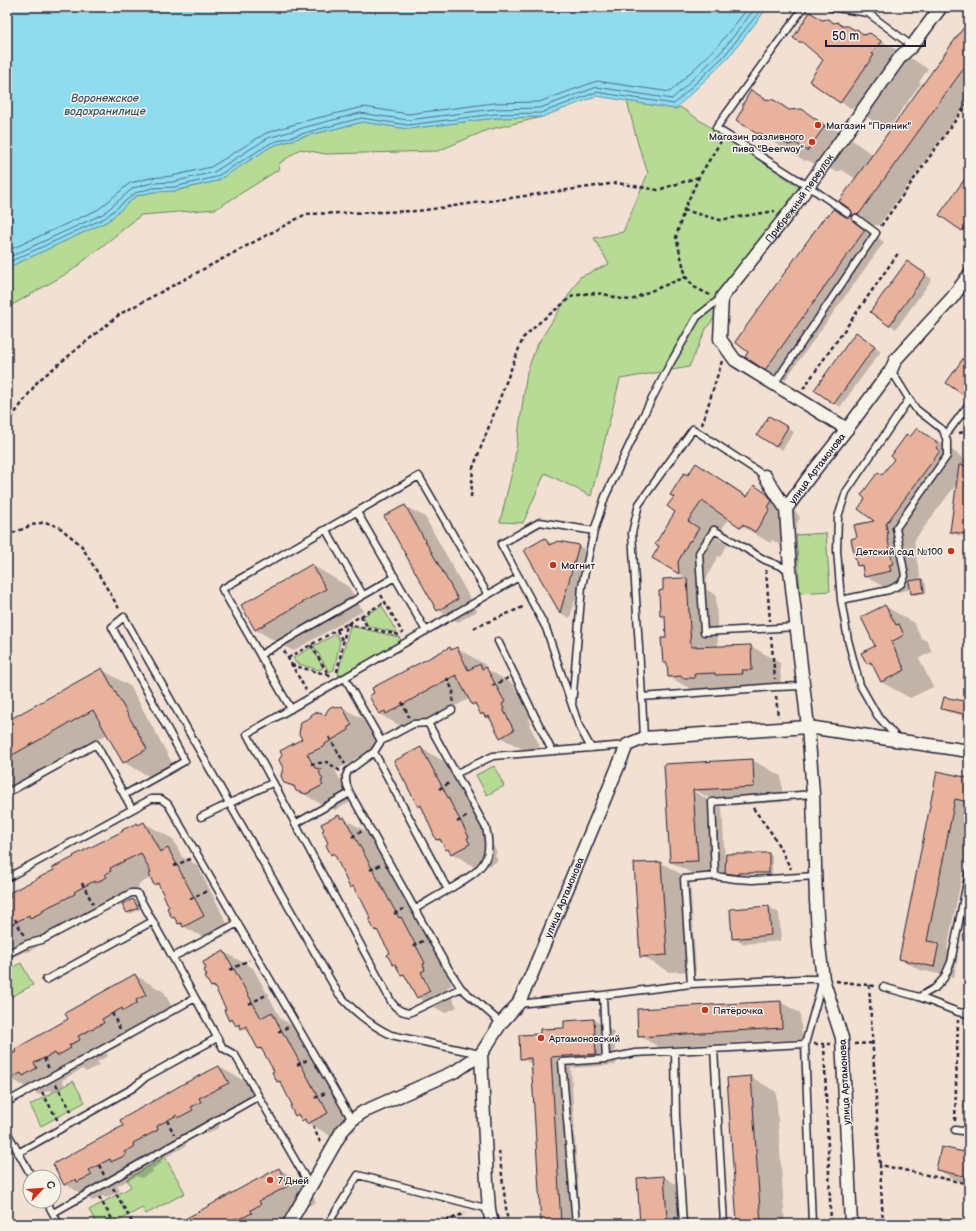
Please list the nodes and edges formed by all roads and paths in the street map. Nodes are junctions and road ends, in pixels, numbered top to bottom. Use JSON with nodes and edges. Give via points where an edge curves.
{"nodes":[{"id":1,"x":804,"y":7,"type":"edge"},
{"id":2,"x":830,"y":7,"type":"edge"},
{"id":3,"x":941,"y":7,"type":"edge"},
{"id":4,"x":912,"y":46,"type":"junction"},
{"id":5,"x":969,"y":101,"type":"edge"},
{"id":6,"x":725,"y":134,"type":"junction"},
{"id":7,"x":699,"y":177,"type":"junction"},
{"id":8,"x":808,"y":186,"type":"junction"},
{"id":9,"x":792,"y":209,"type":"junction"},
{"id":10,"x":684,"y":210,"type":"junction"},
{"id":11,"x":848,"y":213,"type":"dead end"},
{"id":12,"x":856,"y":218,"type":"dead end"},
{"id":13,"x":876,"y":233,"type":"junction"},
{"id":14,"x":900,"y":252,"type":"dead end"},
{"id":15,"x":969,"y":276,"type":"edge"},
{"id":16,"x":686,"y":277,"type":"junction"},
{"id":17,"x":722,"y":297,"type":"junction"},
{"id":18,"x":726,"y":348,"type":"junction"},
{"id":19,"x":892,"y":370,"type":"junction"},
{"id":20,"x":774,"y":384,"type":"junction"},
{"id":21,"x":796,"y":398,"type":"junction"},
{"id":22,"x":909,"y":399,"type":"junction"},
{"id":23,"x":969,"y":404,"type":"edge"},
{"id":24,"x":7,"y":424,"type":"edge"},
{"id":25,"x":847,"y":429,"type":"junction"},
{"id":26,"x":699,"y":434,"type":"junction"},
{"id":27,"x":945,"y":436,"type":"junction"},
{"id":28,"x":765,"y":476,"type":"joint"},
{"id":29,"x":471,"y":497,"type":"dead end"},
{"id":30,"x":786,"y":509,"type":"junction"},
{"id":31,"x":357,"y":512,"type":"junction"},
{"id":32,"x":326,"y":530,"type":"junction"},
{"id":33,"x":594,"y":531,"type":"junction"},
{"id":34,"x":7,"y":537,"type":"edge"},
{"id":35,"x":765,"y":560,"type":"junction"},
{"id":36,"x":790,"y":570,"type":"junction"},
{"id":37,"x":395,"y":577,"type":"junction"},
{"id":38,"x":519,"y":578,"type":"junction"},
{"id":39,"x":376,"y":588,"type":"junction"},
{"id":40,"x":364,"y":595,"type":"junction"},
{"id":41,"x":488,"y":595,"type":"junction"},
{"id":42,"x":841,"y":600,"type":"junction"},
{"id":43,"x":385,"y":602,"type":"junction"},
{"id":44,"x":533,"y":604,"type":"junction"},
{"id":45,"x":361,"y":616,"type":"junction"},
{"id":46,"x":124,"y":617,"type":"junction"},
{"id":47,"x":347,"y":624,"type":"junction"},
{"id":48,"x":797,"y":627,"type":"junction"},
{"id":49,"x":368,"y":628,"type":"junction"},
{"id":50,"x":474,"y":628,"type":"dead end"},
{"id":51,"x":770,"y":629,"type":"junction"},
{"id":52,"x":337,"y":630,"type":"junction"},
{"id":53,"x":426,"y":631,"type":"junction"},
{"id":54,"x":498,"y":641,"type":"dead end"},
{"id":55,"x":343,"y":642,"type":"junction"},
{"id":56,"x":279,"y":644,"type":"junction"},
{"id":57,"x":311,"y":645,"type":"junction"},
{"id":58,"x":260,"y":655,"type":"junction"},
{"id":59,"x":288,"y":658,"type":"junction"},
{"id":60,"x":291,"y":665,"type":"junction"},
{"id":61,"x":329,"y":675,"type":"junction"},
{"id":62,"x":515,"y":675,"type":"junction"},
{"id":63,"x":345,"y":678,"type":"junction"},
{"id":64,"x":447,"y":678,"type":"dead end"},
{"id":65,"x":334,"y":684,"type":"junction"},
{"id":66,"x":492,"y":686,"type":"dead end"},
{"id":67,"x":803,"y":686,"type":"junction"},
{"id":68,"x":775,"y":687,"type":"junction"},
{"id":69,"x":642,"y":697,"type":"junction"},
{"id":70,"x":310,"y":698,"type":"junction"},
{"id":71,"x":402,"y":702,"type":"dead end"},
{"id":72,"x":572,"y":705,"type":"junction"},
{"id":73,"x":291,"y":709,"type":"junction"},
{"id":74,"x":452,"y":710,"type":"joint"},
{"id":75,"x":428,"y":723,"type":"junction"},
{"id":76,"x":413,"y":724,"type":"junction"},
{"id":77,"x":808,"y":728,"type":"junction"},
{"id":78,"x":779,"y":729,"type":"junction"},
{"id":79,"x":329,"y":737,"type":"dead end"},
{"id":80,"x":644,"y":738,"type":"junction"},
{"id":81,"x":899,"y":740,"type":"junction"},
{"id":82,"x":381,"y":741,"type":"junction"},
{"id":83,"x":627,"y":745,"type":"junction"},
{"id":84,"x":591,"y":748,"type":"junction"},
{"id":85,"x":552,"y":751,"type":"junction"},
{"id":86,"x":969,"y":751,"type":"edge"},
{"id":87,"x":374,"y":752,"type":"junction"},
{"id":88,"x":311,"y":764,"type":"dead end"},
{"id":89,"x":347,"y":773,"type":"junction"},
{"id":90,"x":457,"y":773,"type":"junction"},
{"id":91,"x":272,"y":783,"type":"junction"},
{"id":92,"x":7,"y":793,"type":"edge"},
{"id":93,"x":350,"y":793,"type":"junction"},
{"id":94,"x":812,"y":794,"type":"junction"},
{"id":95,"x":124,"y":795,"type":"junction"},
{"id":96,"x":747,"y":799,"type":"junction"},
{"id":97,"x":229,"y":803,"type":"junction"},
{"id":98,"x":132,"y":809,"type":"junction"},
{"id":99,"x":477,"y":811,"type":"junction"},
{"id":100,"x":201,"y":817,"type":"dead end"},
{"id":101,"x":457,"y":822,"type":"dead end"},
{"id":102,"x":295,"y":824,"type":"junction"},
{"id":103,"x":198,"y":854,"type":"junction"},
{"id":104,"x":174,"y":866,"type":"dead end"},
{"id":105,"x":969,"y":872,"type":"edge"},
{"id":106,"x":715,"y":876,"type":"junction"},
{"id":107,"x":815,"y":876,"type":"junction"},
{"id":108,"x":796,"y":877,"type":"junction"},
{"id":109,"x":7,"y":878,"type":"edge"},
{"id":110,"x":82,"y":883,"type":"dead end"},
{"id":111,"x":216,"y":886,"type":"junction"},
{"id":112,"x":448,"y":890,"type":"junction"},
{"id":113,"x":190,"y":899,"type":"dead end"},
{"id":114,"x":415,"y":909,"type":"junction"},
{"id":115,"x":96,"y":911,"type":"junction"},
{"id":116,"x":15,"y":919,"type":"dead end"},
{"id":117,"x":153,"y":921,"type":"junction"},
{"id":118,"x":238,"y":923,"type":"junction"},
{"id":119,"x":27,"y":944,"type":"junction"},
{"id":120,"x":7,"y":954,"type":"edge"},
{"id":121,"x":257,"y":956,"type":"junction"},
{"id":122,"x":173,"y":957,"type":"junction"},
{"id":123,"x":230,"y":970,"type":"dead end"},
{"id":124,"x":823,"y":979,"type":"junction"},
{"id":125,"x":46,"y":980,"type":"dead end"},
{"id":126,"x":691,"y":984,"type":"junction"},
{"id":127,"x":869,"y":985,"type":"junction"},
{"id":128,"x":883,"y":987,"type":"joint"},
{"id":129,"x":461,"y":988,"type":"junction"},
{"id":130,"x":276,"y":989,"type":"junction"},
{"id":131,"x":603,"y":995,"type":"junction"},
{"id":132,"x":919,"y":997,"type":"junction"},
{"id":133,"x":195,"y":998,"type":"junction"},
{"id":134,"x":249,"y":1004,"type":"dead end"},
{"id":135,"x":518,"y":1004,"type":"junction"},
{"id":136,"x":958,"y":1012,"type":"junction"},
{"id":137,"x":112,"y":1013,"type":"dead end"},
{"id":138,"x":969,"y":1014,"type":"edge"},
{"id":139,"x":969,"y":1019,"type":"edge"},
{"id":140,"x":501,"y":1023,"type":"junction"},
{"id":141,"x":124,"y":1037,"type":"junction"},
{"id":142,"x":217,"y":1038,"type":"junction"},
{"id":143,"x":806,"y":1044,"type":"junction"},
{"id":144,"x":824,"y":1044,"type":"dead end"},
{"id":145,"x":714,"y":1049,"type":"junction"},
{"id":146,"x":675,"y":1051,"type":"junction"},
{"id":147,"x":481,"y":1054,"type":"junction"},
{"id":148,"x":606,"y":1059,"type":"junction"},
{"id":149,"x":52,"y":1077,"type":"junction"},
{"id":150,"x":38,"y":1085,"type":"junction"},
{"id":151,"x":259,"y":1096,"type":"junction"},
{"id":152,"x":7,"y":1102,"type":"edge"},
{"id":153,"x":76,"y":1120,"type":"junction"},
{"id":154,"x":167,"y":1120,"type":"dead end"},
{"id":155,"x":352,"y":1120,"type":"junction"},
{"id":156,"x":313,"y":1126,"type":"dead end"},
{"id":157,"x":62,"y":1128,"type":"junction"},
{"id":158,"x":955,"y":1130,"type":"joint"},
{"id":159,"x":7,"y":1132,"type":"edge"},
{"id":160,"x":969,"y":1132,"type":"edge"},
{"id":161,"x":9,"y":1141,"type":"edge"},
{"id":162,"x":178,"y":1142,"type":"junction"},
{"id":163,"x":323,"y":1147,"type":"dead end"},
{"id":164,"x":18,"y":1153,"type":"junction"},
{"id":165,"x":880,"y":1165,"type":"junction"},
{"id":166,"x":27,"y":1169,"type":"edge"},
{"id":167,"x":109,"y":1181,"type":"junction"},
{"id":168,"x":969,"y":1184,"type":"edge"},
{"id":169,"x":310,"y":1186,"type":"junction"},
{"id":170,"x":95,"y":1189,"type":"junction"},
{"id":171,"x":483,"y":1208,"type":"junction"},
{"id":172,"x":51,"y":1209,"type":"edge"},
{"id":173,"x":53,"y":1213,"type":"junction"},
{"id":174,"x":288,"y":1222,"type":"edge"},
{"id":175,"x":667,"y":1222,"type":"dead end"},
{"id":176,"x":683,"y":1222,"type":"edge"},
{"id":177,"x":59,"y":1224,"type":"edge"},
{"id":178,"x":115,"y":1224,"type":"edge"},
{"id":179,"x":133,"y":1224,"type":"edge"},
{"id":180,"x":328,"y":1224,"type":"edge"},
{"id":181,"x":439,"y":1224,"type":"edge"},
{"id":182,"x":492,"y":1224,"type":"edge"},
{"id":183,"x":576,"y":1224,"type":"edge"},
{"id":184,"x":724,"y":1224,"type":"edge"},
{"id":185,"x":812,"y":1224,"type":"edge"},
{"id":186,"x":831,"y":1224,"type":"edge"},
{"id":187,"x":850,"y":1224,"type":"edge"},
{"id":188,"x":882,"y":1224,"type":"edge"}],
"edges":[{"from":1,"to":6,"type":"lane","via":[[716,128]]},
{"from":2,"to":4,"type":"lane","via":[[868,13]]},
{"from":3,"to":4,"type":"street","name":"Прибрежный переулок"},
{"from":4,"to":8,"type":"street","name":"Прибрежный переулок","via":[[902,56]]},
{"from":5,"to":13,"type":"path"},
{"from":6,"to":7,"type":"path"},
{"from":6,"to":8,"type":"lane"},
{"from":7,"to":10,"type":"path"},
{"from":7,"to":24,"type":"path","via":[[658,190],[617,183],[418,211],[306,214],[120,314],[38,381]]},
{"from":8,"to":9,"type":"street","name":"Прибрежный переулок"},
{"from":8,"to":11,"type":"lane"},
{"from":9,"to":10,"type":"path","via":[[720,220]]},
{"from":9,"to":17,"type":"street","name":"Прибрежный переулок"},
{"from":10,"to":16,"type":"path","via":[[676,237]]},
{"from":12,"to":13,"type":"lane"},
{"from":13,"to":20,"type":"lane"},
{"from":14,"to":21,"type":"path"},
{"from":15,"to":19,"type":"street","name":"улица Артамонова","via":[[896,359]]},
{"from":16,"to":17,"type":"path","via":[[694,287],[712,296]]},
{"from":16,"to":29,"type":"path","via":[[632,300],[604,294],[573,296],[523,338],[473,468]]},
{"from":17,"to":18,"type":"street","via":[[720,339]]},
{"from":17,"to":33,"type":"lane","via":[[697,317],[670,364],[605,497]]},
{"from":18,"to":20,"type":"street","via":[[735,360]]},
{"from":18,"to":26,"type":"path"},
{"from":19,"to":22,"type":"lane"},
{"from":19,"to":25,"type":"street","name":"улица Артамонова"},
{"from":20,"to":21,"type":"street"},
{"from":21,"to":25,"type":"street"},
{"from":22,"to":27,"type":"lane","via":[[916,409],[943,430]]},
{"from":22,"to":42,"type":"lane","via":[[846,492],[838,517],[836,550]]},
{"from":23,"to":27,"type":"lane"},
{"from":25,"to":30,"type":"street","name":"улица Артамонова"},
{"from":26,"to":28,"type":"lane"},
{"from":26,"to":69,"type":"lane","via":[[693,429],[640,504],[632,532]]},
{"from":27,"to":42,"type":"lane","via":[[947,456],[896,528],[905,576],[901,584],[889,590]]},
{"from":28,"to":30,"type":"street"},
{"from":30,"to":36,"type":"street","name":"улица Артамонова"},
{"from":31,"to":32,"type":"lane"},
{"from":31,"to":37,"type":"lane"},
{"from":31,"to":41,"type":"lane","via":[[420,476]]},
{"from":32,"to":40,"type":"lane"},
{"from":32,"to":58,"type":"lane","via":[[222,589]]},
{"from":33,"to":38,"type":"lane","via":[[540,522],[501,544]]},
{"from":33,"to":72,"type":"lane","via":[[582,586]]},
{"from":34,"to":46,"type":"path","via":[[45,522],[59,527],[81,545]]},
{"from":35,"to":36,"type":"lane"},
{"from":35,"to":51,"type":"path"},
{"from":35,"to":51,"type":"lane","via":[[714,530],[699,554],[704,632]]},
{"from":36,"to":48,"type":"street","name":"улица Артамонова"},
{"from":37,"to":39,"type":"lane"},
{"from":37,"to":53,"type":"lane"},
{"from":38,"to":41,"type":"lane"},
{"from":38,"to":44,"type":"lane"},
{"from":39,"to":40,"type":"lane"},
{"from":39,"to":43,"type":"path"},
{"from":40,"to":56,"type":"lane"},
{"from":41,"to":53,"type":"lane"},
{"from":42,"to":81,"type":"lane","via":[[860,685],[877,715]]},
{"from":43,"to":45,"type":"path"},
{"from":43,"to":49,"type":"path","via":[[404,636]]},
{"from":44,"to":50,"type":"path"},
{"from":44,"to":72,"type":"lane","via":[[546,628]]},
{"from":45,"to":47,"type":"path"},
{"from":45,"to":49,"type":"path"},
{"from":46,"to":95,"type":"lane","via":[[112,627],[185,760]]},
{"from":46,"to":97,"type":"lane"},
{"from":47,"to":49,"type":"path"},
{"from":47,"to":52,"type":"path"},
{"from":47,"to":55,"type":"path"},
{"from":48,"to":51,"type":"lane"},
{"from":48,"to":67,"type":"street","name":"улица Артамонова"},
{"from":51,"to":68,"type":"path"},
{"from":52,"to":55,"type":"path"},
{"from":52,"to":57,"type":"path"},
{"from":53,"to":63,"type":"lane"},
{"from":54,"to":62,"type":"lane"},
{"from":55,"to":65,"type":"path"},
{"from":56,"to":58,"type":"lane"},
{"from":56,"to":59,"type":"path"},
{"from":57,"to":59,"type":"path"},
{"from":57,"to":61,"type":"path"},
{"from":58,"to":73,"type":"lane"},
{"from":59,"to":60,"type":"path"},
{"from":60,"to":61,"type":"path"},
{"from":60,"to":70,"type":"path"},
{"from":61,"to":65,"type":"path"},
{"from":62,"to":66,"type":"path"},
{"from":62,"to":85,"type":"lane"},
{"from":63,"to":65,"type":"lane"},
{"from":63,"to":82,"type":"lane"},
{"from":64,"to":74,"type":"path","via":[[453,691]]},
{"from":65,"to":70,"type":"lane"},
{"from":67,"to":68,"type":"lane"},
{"from":67,"to":77,"type":"street","name":"улица Артамонова"},
{"from":68,"to":69,"type":"lane"},
{"from":68,"to":78,"type":"path"},
{"from":69,"to":80,"type":"lane"},
{"from":70,"to":73,"type":"lane"},
{"from":71,"to":76,"type":"path"},
{"from":72,"to":84,"type":"lane","via":[[579,726]]},
{"from":73,"to":91,"type":"lane","via":[[247,734]]},
{"from":74,"to":75,"type":"lane"},
{"from":75,"to":76,"type":"lane"},
{"from":75,"to":90,"type":"lane"},
{"from":76,"to":82,"type":"lane"},
{"from":77,"to":78,"type":"street"},
{"from":77,"to":81,"type":"street"},
{"from":77,"to":94,"type":"street","name":"улица Артамонова"},
{"from":78,"to":80,"type":"street"},
{"from":79,"to":89,"type":"path"},
{"from":80,"to":83,"type":"street"},
{"from":81,"to":86,"type":"street"},
{"from":82,"to":87,"type":"lane"},
{"from":83,"to":84,"type":"lane"},
{"from":83,"to":135,"type":"street","name":"улица Артамонова"},
{"from":84,"to":85,"type":"lane"},
{"from":85,"to":90,"type":"lane","via":[[493,756]]},
{"from":87,"to":89,"type":"lane"},
{"from":87,"to":112,"type":"lane"},
{"from":88,"to":89,"type":"path","via":[[327,762]]},
{"from":89,"to":93,"type":"lane"},
{"from":90,"to":99,"type":"lane"},
{"from":91,"to":97,"type":"lane"},
{"from":91,"to":102,"type":"lane"},
{"from":92,"to":95,"type":"lane","via":[[96,744]]},
{"from":93,"to":102,"type":"lane"},
{"from":93,"to":114,"type":"lane"},
{"from":94,"to":96,"type":"lane"},
{"from":94,"to":107,"type":"street","name":"улица Артамонова"},
{"from":95,"to":98,"type":"lane"},
{"from":96,"to":106,"type":"lane","via":[[712,802]]},
{"from":96,"to":108,"type":"path","via":[[773,835]]},
{"from":97,"to":100,"type":"lane"},
{"from":97,"to":147,"type":"lane","via":[[338,993],[349,1006],[380,1030],[391,1035]]},
{"from":98,"to":103,"type":"lane","via":[[151,799],[161,799],[168,804]]},
{"from":98,"to":109,"type":"lane"},
{"from":99,"to":101,"type":"path"},
{"from":99,"to":112,"type":"lane","via":[[489,840],[485,861],[470,877]]},
{"from":102,"to":129,"type":"lane","via":[[396,1009],[409,1013]]},
{"from":103,"to":104,"type":"path"},
{"from":103,"to":111,"type":"lane"},
{"from":105,"to":132,"type":"lane","via":[[951,962],[944,978],[935,988]]},
{"from":106,"to":108,"type":"lane","via":[[752,880]]},
{"from":106,"to":126,"type":"lane","via":[[684,879]]},
{"from":107,"to":108,"type":"lane"},
{"from":107,"to":124,"type":"street","name":"улица Артамонова"},
{"from":110,"to":115,"type":"path"},
{"from":111,"to":113,"type":"path"},
{"from":111,"to":118,"type":"lane"},
{"from":112,"to":114,"type":"lane"},
{"from":114,"to":129,"type":"lane"},
{"from":115,"to":117,"type":"lane","via":[[137,893]]},
{"from":115,"to":119,"type":"lane","via":[[42,940]]},
{"from":116,"to":119,"type":"path"},
{"from":117,"to":122,"type":"lane"},
{"from":117,"to":125,"type":"lane"},
{"from":118,"to":121,"type":"lane"},
{"from":118,"to":122,"type":"lane"},
{"from":119,"to":120,"type":"lane"},
{"from":121,"to":123,"type":"path"},
{"from":121,"to":130,"type":"lane"},
{"from":122,"to":133,"type":"lane"},
{"from":124,"to":126,"type":"lane"},
{"from":124,"to":127,"type":"path"},
{"from":124,"to":143,"type":"lane"},
{"from":124,"to":187,"type":"street","name":"улица Артамонова","via":[[842,1038]]},
{"from":126,"to":131,"type":"lane"},
{"from":127,"to":128,"type":"path"},
{"from":127,"to":165,"type":"path"},
{"from":128,"to":132,"type":"lane"},
{"from":129,"to":140,"type":"lane"},
{"from":130,"to":134,"type":"path"},
{"from":130,"to":155,"type":"lane"},
{"from":131,"to":135,"type":"lane"},
{"from":131,"to":148,"type":"lane"},
{"from":132,"to":136,"type":"lane"},
{"from":133,"to":141,"type":"lane"},
{"from":133,"to":142,"type":"lane"},
{"from":135,"to":140,"type":"street","name":"улица Артамонова"},
{"from":136,"to":138,"type":"lane"},
{"from":136,"to":139,"type":"lane"},
{"from":136,"to":158,"type":"path"},
{"from":137,"to":141,"type":"path"},
{"from":140,"to":147,"type":"street","name":"улица Артамонова"},
{"from":141,"to":149,"type":"lane"},
{"from":142,"to":151,"type":"lane","via":[[223,1048],[235,1055]]},
{"from":142,"to":153,"type":"lane"},
{"from":143,"to":145,"type":"lane"},
{"from":143,"to":185,"type":"lane"},
{"from":144,"to":186,"type":"path"},
{"from":145,"to":146,"type":"lane"},
{"from":145,"to":184,"type":"lane"},
{"from":146,"to":148,"type":"lane","via":[[635,1053]]},
{"from":146,"to":176,"type":"lane","via":[[676,1116]]},
{"from":147,"to":155,"type":"street","via":[[456,1071],[367,1110]]},
{"from":147,"to":171,"type":"street"},
{"from":148,"to":183,"type":"lane","via":[[562,1062]]},
{"from":149,"to":150,"type":"lane"},
{"from":149,"to":153,"type":"path"},
{"from":150,"to":152,"type":"lane"},
{"from":150,"to":157,"type":"path"},
{"from":151,"to":162,"type":"lane"},
{"from":151,"to":169,"type":"lane"},
{"from":153,"to":157,"type":"lane"},
{"from":154,"to":162,"type":"path"},
{"from":155,"to":169,"type":"street","via":[[342,1131]]},
{"from":156,"to":163,"type":"path"},
{"from":157,"to":164,"type":"lane"},
{"from":158,"to":160,"type":"lane"},
{"from":159,"to":161,"type":"lane"},
{"from":161,"to":164,"type":"lane"},
{"from":162,"to":167,"type":"lane"},
{"from":164,"to":166,"type":"lane"},
{"from":165,"to":168,"type":"path"},
{"from":165,"to":188,"type":"path"},
{"from":167,"to":170,"type":"lane"},
{"from":167,"to":179,"type":"path"},
{"from":169,"to":174,"type":"street"},
{"from":170,"to":173,"type":"lane"},
{"from":170,"to":178,"type":"path"},
{"from":171,"to":180,"type":"lane","via":[[358,1175]]},
{"from":171,"to":181,"type":"path"},
{"from":171,"to":182,"type":"street"},
{"from":172,"to":173,"type":"lane"},
{"from":173,"to":177,"type":"lane"},
{"from":175,"to":176,"type":"lane"}]}
